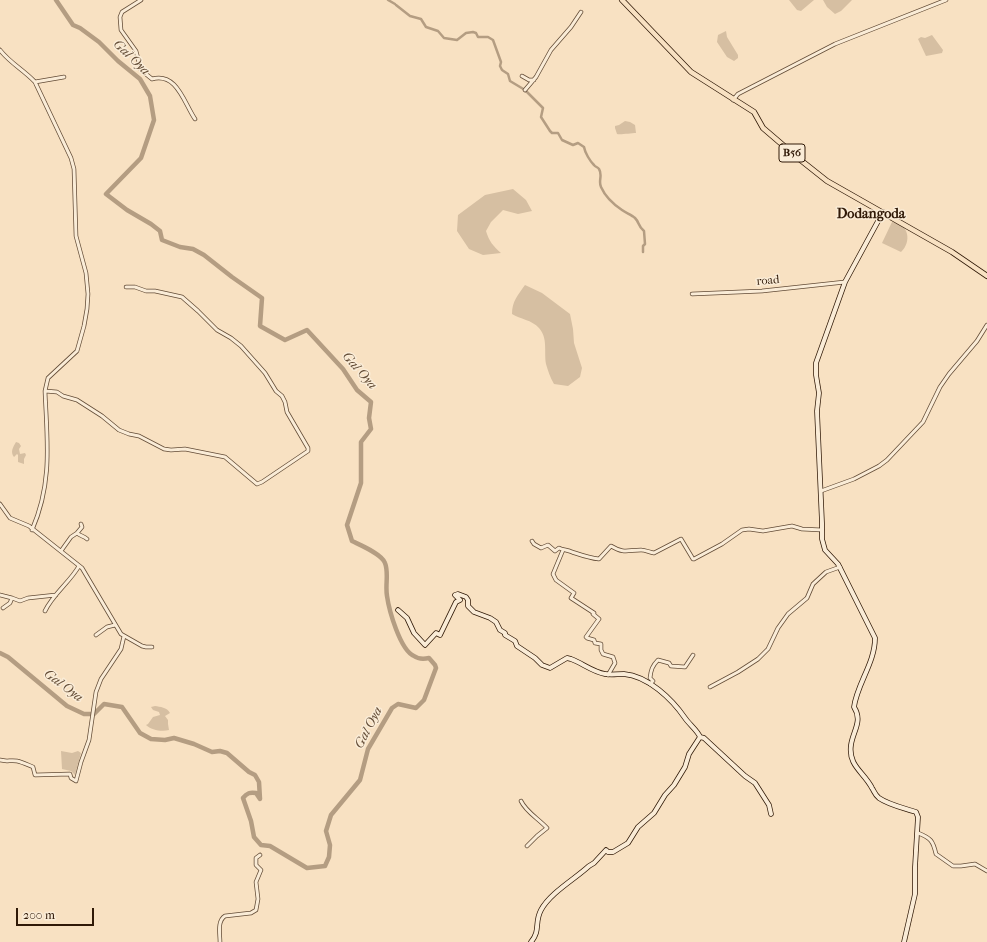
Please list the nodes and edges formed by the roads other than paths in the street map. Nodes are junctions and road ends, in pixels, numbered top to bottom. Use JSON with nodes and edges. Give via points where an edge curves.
{"nodes":[{"id":1,"x":141,"y":0,"type":"edge"},
{"id":2,"x":622,"y":0,"type":"edge"},
{"id":3,"x":946,"y":0,"type":"edge"},
{"id":4,"x":581,"y":12,"type":"dead end"},
{"id":5,"x":0,"y":50,"type":"edge"},
{"id":6,"x":522,"y":76,"type":"dead end"},
{"id":7,"x":64,"y":77,"type":"dead end"},
{"id":8,"x":534,"y":80,"type":"junction"},
{"id":9,"x":35,"y":82,"type":"junction"},
{"id":10,"x":525,"y":90,"type":"dead end"},
{"id":11,"x":732,"y":100,"type":"junction"},
{"id":12,"x":194,"y":119,"type":"dead end"},
{"id":13,"x":883,"y":212,"type":"junction"},
{"id":14,"x":987,"y":276,"type":"edge"},
{"id":15,"x":845,"y":282,"type":"junction"},
{"id":16,"x":126,"y":286,"type":"dead end"},
{"id":17,"x":692,"y":294,"type":"dead end"},
{"id":18,"x":987,"y":324,"type":"edge"},
{"id":19,"x":45,"y":391,"type":"junction"},
{"id":20,"x":821,"y":491,"type":"junction"},
{"id":21,"x":0,"y":504,"type":"edge"},
{"id":22,"x":81,"y":524,"type":"dead end"},
{"id":23,"x":32,"y":530,"type":"junction"},
{"id":24,"x":822,"y":530,"type":"junction"},
{"id":25,"x":77,"y":533,"type":"junction"},
{"id":26,"x":87,"y":539,"type":"dead end"},
{"id":27,"x":532,"y":541,"type":"dead end"},
{"id":28,"x":563,"y":550,"type":"junction"},
{"id":29,"x":61,"y":551,"type":"junction"},
{"id":30,"x":79,"y":566,"type":"junction"},
{"id":31,"x":840,"y":567,"type":"junction"},
{"id":32,"x":0,"y":595,"type":"edge"},
{"id":33,"x":56,"y":595,"type":"junction"},
{"id":34,"x":12,"y":598,"type":"junction"},
{"id":35,"x":3,"y":608,"type":"dead end"},
{"id":36,"x":398,"y":610,"type":"dead end"},
{"id":37,"x":45,"y":611,"type":"dead end"},
{"id":38,"x":115,"y":625,"type":"junction"},
{"id":39,"x":96,"y":635,"type":"dead end"},
{"id":40,"x":124,"y":636,"type":"junction"},
{"id":41,"x":152,"y":647,"type":"dead end"},
{"id":42,"x":693,"y":656,"type":"dead end"},
{"id":43,"x":608,"y":675,"type":"junction"},
{"id":44,"x":650,"y":684,"type":"junction"},
{"id":45,"x":710,"y":687,"type":"dead end"},
{"id":46,"x":700,"y":737,"type":"junction"},
{"id":47,"x":0,"y":760,"type":"edge"},
{"id":48,"x":521,"y":801,"type":"dead end"},
{"id":49,"x":771,"y":814,"type":"dead end"},
{"id":50,"x":918,"y":833,"type":"junction"},
{"id":51,"x":527,"y":846,"type":"dead end"},
{"id":52,"x":260,"y":855,"type":"dead end"},
{"id":53,"x":987,"y":871,"type":"edge"},
{"id":54,"x":220,"y":942,"type":"edge"},
{"id":55,"x":531,"y":942,"type":"edge"},
{"id":56,"x":904,"y":942,"type":"edge"}],
"edges":[{"from":1,"to":12,"type":"street","via":[[122,12],[121,30],[136,51],[141,70],[152,79],[167,79],[174,84],[186,100]]},
{"from":2,"to":11,"type":"main road","number":"B56","via":[[691,72]]},
{"from":3,"to":11,"type":"street","via":[[835,44],[744,91]]},
{"from":4,"to":8,"type":"street","via":[[546,57]]},
{"from":5,"to":9,"type":"street"},
{"from":6,"to":8,"type":"street"},
{"from":7,"to":9,"type":"street"},
{"from":8,"to":10,"type":"street"},
{"from":9,"to":19,"type":"street","via":[[68,150],[74,169],[76,236],[86,273],[88,294],[84,326],[77,351],[48,378]]},
{"from":11,"to":13,"type":"main road","number":"B56","via":[[754,112],[763,128],[827,181]]},
{"from":13,"to":14,"type":"main road","number":"B56","via":[[952,252]]},
{"from":13,"to":15,"type":"main road"},
{"from":15,"to":17,"type":"street","name":"road","via":[[762,291]]},
{"from":15,"to":20,"type":"main road","via":[[816,366]]},
{"from":16,"to":19,"type":"street","via":[[182,297],[217,330],[240,346],[282,396],[308,451],[257,484],[225,457],[185,449],[164,449],[139,436],[119,430],[77,400],[57,392]]},
{"from":18,"to":20,"type":"street","via":[[977,341],[940,387],[924,422],[887,460],[854,479]]},
{"from":19,"to":23,"type":"street","via":[[48,454],[46,483]]},
{"from":20,"to":24,"type":"main road"},
{"from":21,"to":23,"type":"street","via":[[10,518],[29,526]]},
{"from":22,"to":25,"type":"street","via":[[82,527]]},
{"from":23,"to":29,"type":"street"},
{"from":24,"to":28,"type":"street","via":[[792,526],[763,531],[742,530],[694,559],[681,539],[654,553],[643,549],[620,551],[612,546],[598,559]]},
{"from":24,"to":31,"type":"main road","via":[[825,550]]},
{"from":25,"to":26,"type":"street"},
{"from":25,"to":29,"type":"street"},
{"from":27,"to":28,"type":"street","via":[[542,548],[548,544],[555,551],[559,548]]},
{"from":28,"to":43,"type":"street","via":[[553,574],[556,580],[574,593],[571,598],[594,613],[599,620],[586,636],[601,644],[603,654],[613,657],[615,662]]},
{"from":29,"to":30,"type":"street"},
{"from":30,"to":33,"type":"street"},
{"from":30,"to":38,"type":"street"},
{"from":31,"to":45,"type":"street","via":[[826,572],[814,584],[807,598],[788,614],[768,649],[758,659]]},
{"from":31,"to":50,"type":"main road","via":[[875,638],[874,650],[855,703],[858,721],[851,756],[856,768],[878,797],[916,812]]},
{"from":32,"to":34,"type":"street"},
{"from":33,"to":34,"type":"street","via":[[20,601]]},
{"from":33,"to":37,"type":"street"},
{"from":34,"to":35,"type":"street"},
{"from":36,"to":43,"type":"main road","via":[[407,618],[414,633],[425,645],[436,633],[440,635],[456,602],[460,600],[455,595],[458,594],[466,597],[468,606],[474,612],[496,622],[505,635],[542,665],[550,668],[567,658]]},
{"from":38,"to":39,"type":"street"},
{"from":38,"to":40,"type":"street"},
{"from":40,"to":41,"type":"street","via":[[146,648]]},
{"from":40,"to":47,"type":"street","via":[[120,650],[101,679],[96,692],[89,740],[76,780],[71,778],[70,774],[35,775],[33,767],[19,761]]},
{"from":42,"to":44,"type":"street","via":[[685,667],[671,666],[658,660],[651,671],[650,678],[653,681]]},
{"from":43,"to":44,"type":"main road","via":[[624,674]]},
{"from":44,"to":46,"type":"main road","via":[[667,696]]},
{"from":46,"to":49,"type":"main road","via":[[755,783],[770,804]]},
{"from":46,"to":55,"type":"main road","via":[[672,789],[654,813],[638,826],[628,843],[613,852],[606,850],[547,901],[537,918],[537,933]]},
{"from":48,"to":51,"type":"street","via":[[523,807],[547,828]]},
{"from":50,"to":53,"type":"street","via":[[931,840],[936,854],[953,866],[975,864]]},
{"from":50,"to":56,"type":"main road","via":[[915,894]]},
{"from":52,"to":54,"type":"street","via":[[256,858],[256,865],[260,870],[256,882],[256,910],[250,914],[222,918]]}]}
